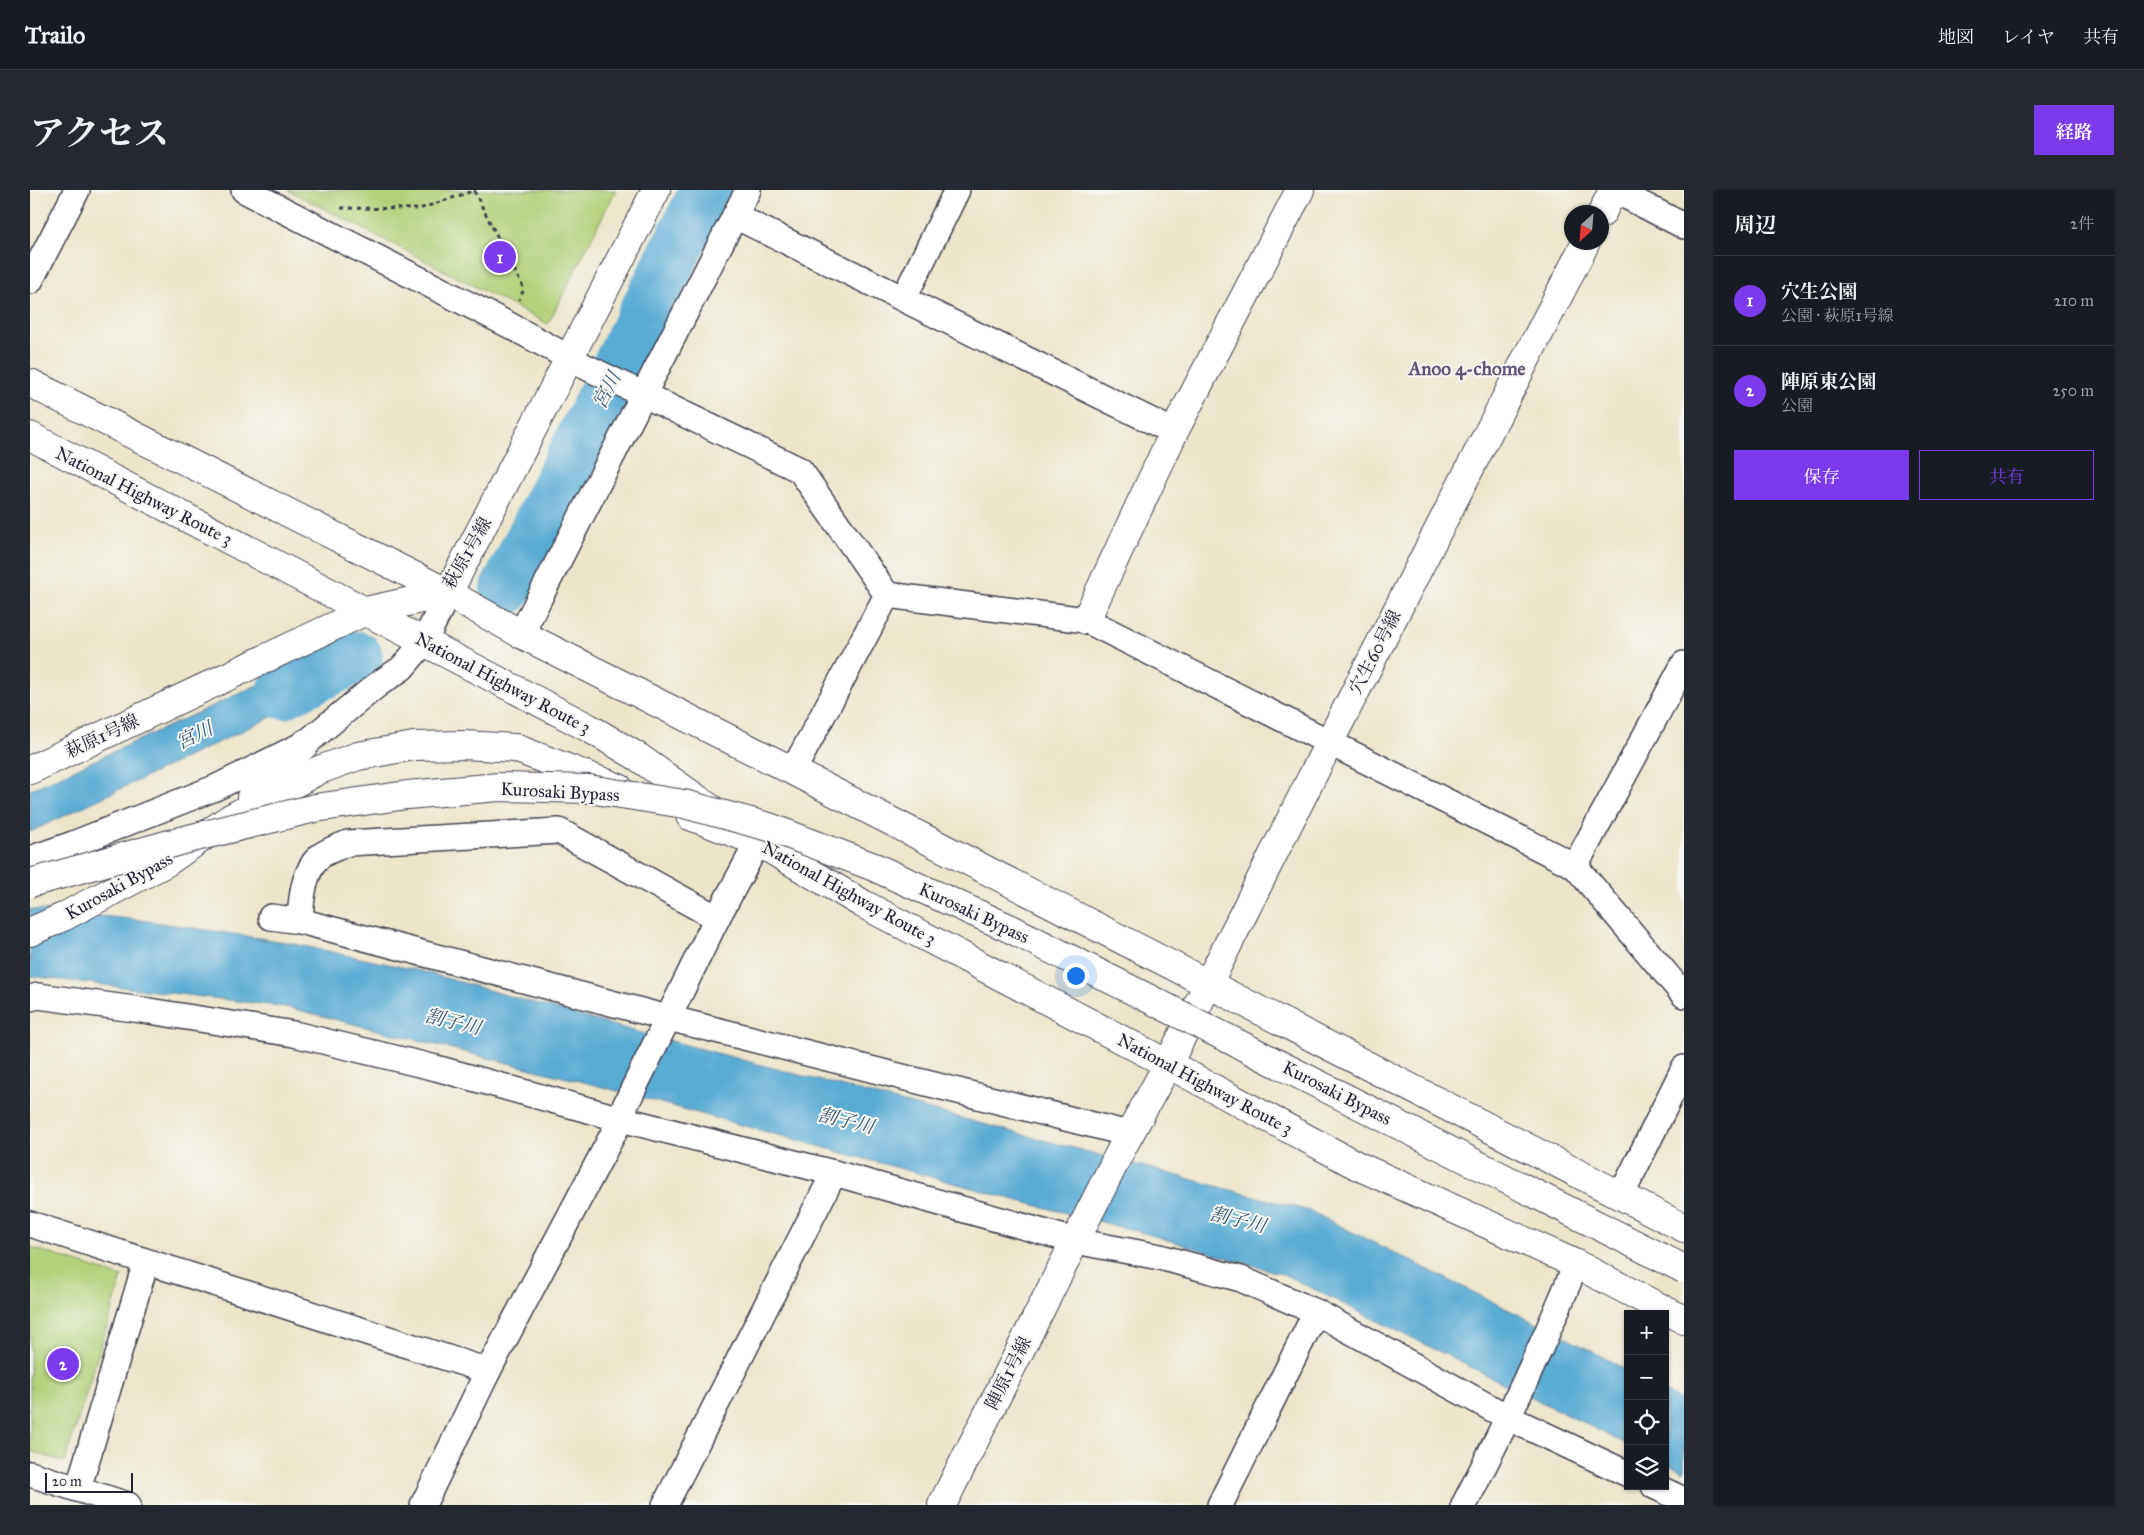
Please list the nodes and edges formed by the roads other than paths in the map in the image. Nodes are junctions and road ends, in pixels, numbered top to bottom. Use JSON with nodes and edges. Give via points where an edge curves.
{"nodes":[{"id":1,"x":77,"y":190,"type":"edge"},
{"id":2,"x":244,"y":190,"type":"edge"},
{"id":3,"x":656,"y":190,"type":"edge"},
{"id":4,"x":748,"y":190,"type":"edge"},
{"id":5,"x":957,"y":190,"type":"edge"},
{"id":6,"x":1300,"y":190,"type":"edge"},
{"id":7,"x":1614,"y":190,"type":"edge"},
{"id":8,"x":1606,"y":205,"type":"edge"},
{"id":9,"x":734,"y":216,"type":"junction"},
{"id":10,"x":1684,"y":226,"type":"edge"},
{"id":11,"x":1582,"y":250,"type":"edge"},
{"id":12,"x":30,"y":281,"type":"edge"},
{"id":13,"x":904,"y":298,"type":"junction"},
{"id":14,"x":577,"y":362,"type":"junction"},
{"id":15,"x":30,"y":382,"type":"edge"},
{"id":16,"x":636,"y":391,"type":"junction"},
{"id":17,"x":1174,"y":432,"type":"junction"},
{"id":18,"x":30,"y":436,"type":"edge"},
{"id":19,"x":448,"y":593,"type":"junction"},
{"id":20,"x":887,"y":595,"type":"junction"},
{"id":21,"x":366,"y":611,"type":"junction"},
{"id":22,"x":1086,"y":620,"type":"junction"},
{"id":23,"x":521,"y":634,"type":"junction"},
{"id":24,"x":424,"y":642,"type":"junction"},
{"id":25,"x":1684,"y":664,"type":"edge"},
{"id":26,"x":1678,"y":692,"type":"edge"},
{"id":27,"x":306,"y":743,"type":"junction"},
{"id":28,"x":1329,"y":743,"type":"junction"},
{"id":29,"x":30,"y":770,"type":"edge"},
{"id":30,"x":793,"y":771,"type":"junction"},
{"id":31,"x":229,"y":819,"type":"junction"},
{"id":32,"x":758,"y":842,"type":"junction"},
{"id":33,"x":30,"y":859,"type":"edge"},
{"id":34,"x":1574,"y":866,"type":"junction"},
{"id":35,"x":30,"y":883,"type":"edge"},
{"id":36,"x":271,"y":917,"type":"dead end"},
{"id":37,"x":717,"y":918,"type":"junction"},
{"id":38,"x":300,"y":922,"type":"junction"},
{"id":39,"x":30,"y":932,"type":"edge"},
{"id":40,"x":1208,"y":984,"type":"junction"},
{"id":41,"x":1684,"y":995,"type":"edge"},
{"id":42,"x":30,"y":998,"type":"edge"},
{"id":43,"x":666,"y":1022,"type":"junction"},
{"id":44,"x":1168,"y":1064,"type":"junction"},
{"id":45,"x":1684,"y":1068,"type":"edge"},
{"id":46,"x":623,"y":1113,"type":"junction"},
{"id":47,"x":1126,"y":1140,"type":"junction"},
{"id":48,"x":834,"y":1173,"type":"junction"},
{"id":49,"x":1621,"y":1196,"type":"junction"},
{"id":50,"x":30,"y":1224,"type":"edge"},
{"id":51,"x":1684,"y":1228,"type":"edge"},
{"id":52,"x":1080,"y":1232,"type":"junction"},
{"id":53,"x":146,"y":1262,"type":"junction"},
{"id":54,"x":1576,"y":1264,"type":"junction"},
{"id":55,"x":1684,"y":1269,"type":"edge"},
{"id":56,"x":1316,"y":1312,"type":"junction"},
{"id":57,"x":1684,"y":1320,"type":"edge"},
{"id":58,"x":488,"y":1371,"type":"junction"},
{"id":59,"x":1511,"y":1411,"type":"junction"},
{"id":60,"x":1624,"y":1472,"type":"edge"},
{"id":61,"x":30,"y":1474,"type":"edge"},
{"id":62,"x":78,"y":1489,"type":"junction"},
{"id":63,"x":1663,"y":1490,"type":"edge"},
{"id":64,"x":1684,"y":1500,"type":"edge"},
{"id":65,"x":128,"y":1505,"type":"edge"},
{"id":66,"x":423,"y":1505,"type":"edge"},
{"id":67,"x":665,"y":1505,"type":"edge"},
{"id":68,"x":942,"y":1505,"type":"edge"},
{"id":69,"x":1220,"y":1505,"type":"edge"},
{"id":70,"x":1464,"y":1505,"type":"edge"}],
"edges":[{"from":1,"to":12,"type":"street"},
{"from":2,"to":14,"type":"street"},
{"from":3,"to":14,"type":"main road","name":"萩原1号線"},
{"from":4,"to":9,"type":"street"},
{"from":5,"to":13,"type":"street"},
{"from":6,"to":17,"type":"main road"},
{"from":7,"to":8,"type":"main road"},
{"from":7,"to":10,"type":"street"},
{"from":9,"to":13,"type":"street"},
{"from":9,"to":16,"type":"street"},
{"from":11,"to":28,"type":"main road","name":"穴生60号線"},
{"from":13,"to":17,"type":"street"},
{"from":14,"to":16,"type":"street"},
{"from":14,"to":19,"type":"main road","name":"萩原1号線"},
{"from":15,"to":19,"type":"main road"},
{"from":16,"to":20,"type":"street","via":[[800,470]]},
{"from":16,"to":23,"type":"street"},
{"from":17,"to":22,"type":"main road"},
{"from":18,"to":21,"type":"main road","name":"National Highway Route 3"},
{"from":19,"to":21,"type":"main road","name":"萩原1号線"},
{"from":19,"to":23,"type":"main road"},
{"from":19,"to":24,"type":"street"},
{"from":20,"to":22,"type":"street"},
{"from":20,"to":30,"type":"street"},
{"from":21,"to":24,"type":"main road","name":"National Highway Route 3"},
{"from":21,"to":29,"type":"main road","name":"萩原1号線"},
{"from":22,"to":28,"type":"street"},
{"from":23,"to":30,"type":"main road"},
{"from":24,"to":27,"type":"street","via":[[402,668]]},
{"from":24,"to":32,"type":"main road","name":"National Highway Route 3","via":[[638,756]]},
{"from":25,"to":26,"type":"street"},
{"from":26,"to":34,"type":"street"},
{"from":27,"to":31,"type":"main road"},
{"from":27,"to":33,"type":"street","via":[[215,788]]},
{"from":28,"to":34,"type":"street"},
{"from":28,"to":40,"type":"main road","name":"穴生60号線"},
{"from":30,"to":40,"type":"main road"},
{"from":31,"to":32,"type":"main road","via":[[319,770],[358,756],[414,746],[464,745],[515,748]]},
{"from":31,"to":39,"type":"main road","name":"Kurosaki Bypass","via":[[167,862]]},
{"from":32,"to":37,"type":"street"},
{"from":32,"to":44,"type":"main road","name":"National Highway Route 3","via":[[863,904]]},
{"from":34,"to":41,"type":"street"},
{"from":35,"to":55,"type":"main road","name":"Kurosaki Bypass","bridge":true,"via":[[315,808],[407,795],[499,787],[589,789],[684,804],[769,827],[874,867],[1011,929]]},
{"from":36,"to":38,"type":"street"},
{"from":37,"to":38,"type":"street","via":[[559,831],[348,843],[319,857],[308,875]]},
{"from":37,"to":43,"type":"street"},
{"from":38,"to":43,"type":"street"},
{"from":40,"to":44,"type":"main road","name":"穴生60号線"},
{"from":40,"to":49,"type":"main road"},
{"from":42,"to":46,"type":"street","via":[[38,996],[140,1009],[294,1034]]},
{"from":43,"to":46,"type":"street"},
{"from":43,"to":47,"type":"street"},
{"from":44,"to":47,"type":"main road","name":"穴生60号線"},
{"from":44,"to":54,"type":"main road","name":"National Highway Route 3","via":[[1358,1166]]},
{"from":45,"to":49,"type":"street"},
{"from":46,"to":48,"type":"street"},
{"from":46,"to":58,"type":"street"},
{"from":47,"to":52,"type":"main road","name":"陣原1号線"},
{"from":48,"to":52,"type":"street"},
{"from":48,"to":67,"type":"street"},
{"from":49,"to":51,"type":"main road"},
{"from":50,"to":53,"type":"street"},
{"from":52,"to":56,"type":"street","via":[[1241,1279]]},
{"from":52,"to":68,"type":"main road","name":"陣原1号線"},
{"from":53,"to":58,"type":"street"},
{"from":53,"to":62,"type":"street"},
{"from":54,"to":57,"type":"main road","name":"National Highway Route 3"},
{"from":54,"to":59,"type":"street"},
{"from":56,"to":59,"type":"street"},
{"from":56,"to":69,"type":"street"},
{"from":58,"to":66,"type":"street"},
{"from":59,"to":60,"type":"street"},
{"from":59,"to":70,"type":"street"},
{"from":61,"to":62,"type":"street"},
{"from":62,"to":65,"type":"street"},
{"from":63,"to":64,"type":"street"}]}
